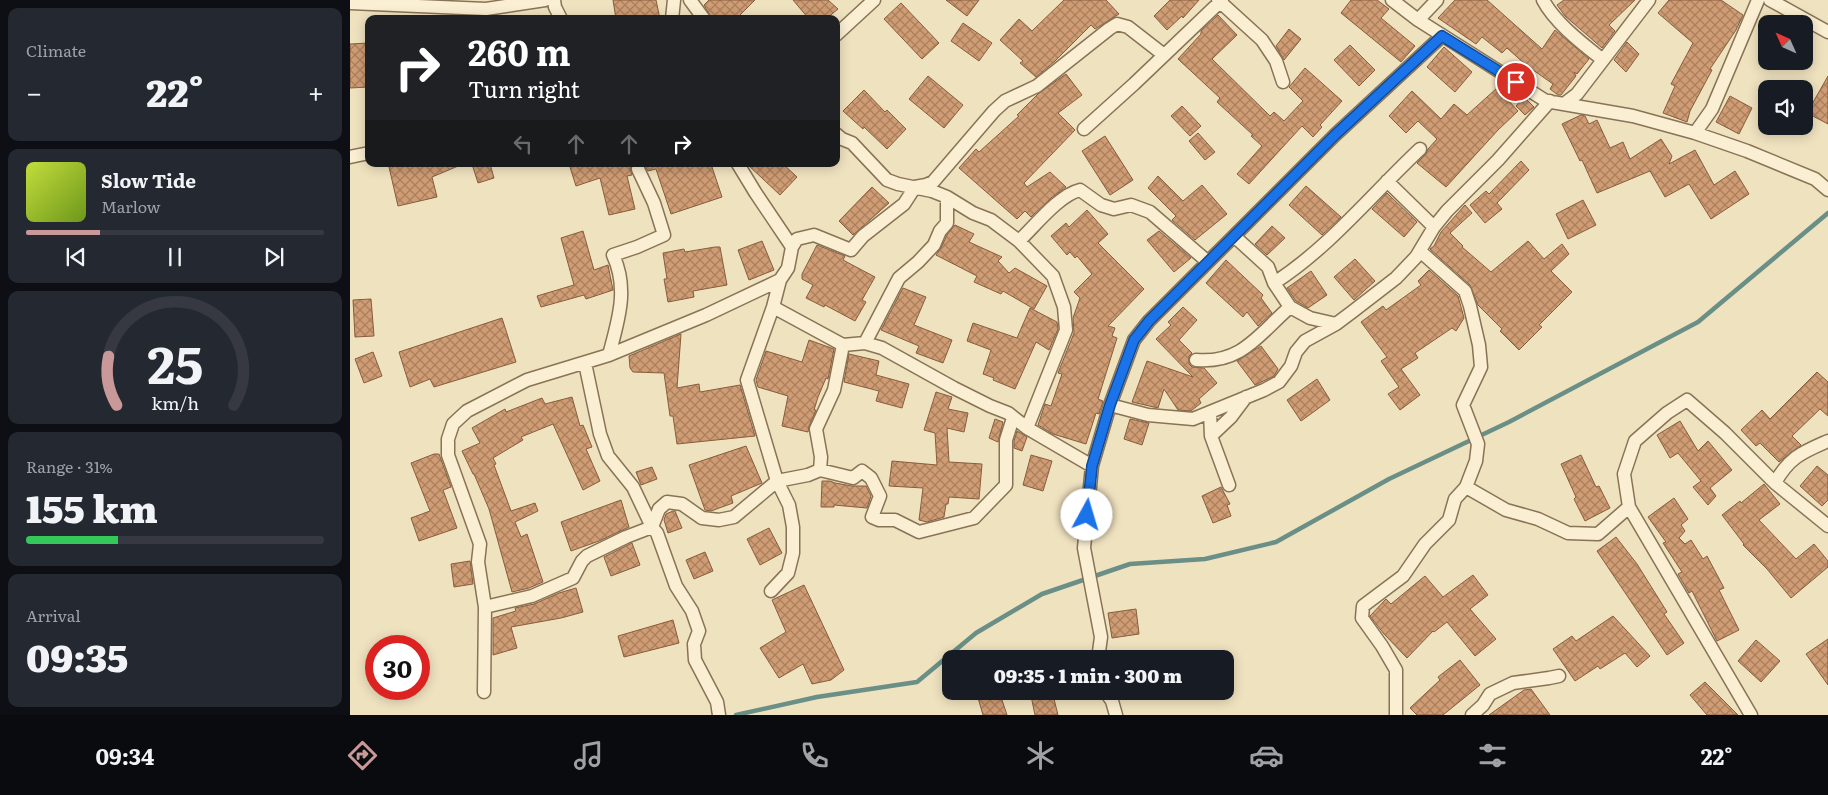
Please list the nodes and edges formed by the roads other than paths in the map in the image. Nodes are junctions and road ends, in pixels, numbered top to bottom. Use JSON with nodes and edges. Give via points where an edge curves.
{"nodes":[{"id":1,"x":545,"y":0,"type":"edge"},
{"id":2,"x":554,"y":0,"type":"edge"},
{"id":3,"x":674,"y":0,"type":"edge"},
{"id":4,"x":690,"y":0,"type":"edge"},
{"id":5,"x":874,"y":0,"type":"edge"},
{"id":6,"x":1392,"y":0,"type":"edge"},
{"id":7,"x":1437,"y":0,"type":"edge"},
{"id":8,"x":1543,"y":0,"type":"edge"},
{"id":9,"x":1649,"y":0,"type":"edge"},
{"id":10,"x":1758,"y":0,"type":"edge"},
{"id":11,"x":1770,"y":0,"type":"edge"},
{"id":12,"x":1220,"y":1,"type":"edge"},
{"id":13,"x":350,"y":3,"type":"edge"},
{"id":14,"x":453,"y":4,"type":"edge"},
{"id":15,"x":559,"y":15,"type":"edge"},
{"id":16,"x":672,"y":15,"type":"edge"},
{"id":17,"x":701,"y":15,"type":"edge"},
{"id":18,"x":1418,"y":20,"type":"junction"},
{"id":19,"x":840,"y":31,"type":"edge"},
{"id":20,"x":1828,"y":32,"type":"edge"},
{"id":21,"x":1442,"y":36,"type":"junction"},
{"id":22,"x":1164,"y":55,"type":"junction"},
{"id":23,"x":1603,"y":60,"type":"junction"},
{"id":24,"x":1283,"y":82,"type":"dead end"},
{"id":25,"x":1550,"y":101,"type":"junction"},
{"id":26,"x":1564,"y":104,"type":"junction"},
{"id":27,"x":1084,"y":129,"type":"dead end"},
{"id":28,"x":1695,"y":133,"type":"junction"},
{"id":29,"x":840,"y":137,"type":"edge"},
{"id":30,"x":1420,"y":149,"type":"dead end"},
{"id":31,"x":365,"y":154,"type":"edge"},
{"id":32,"x":350,"y":157,"type":"edge"},
{"id":33,"x":947,"y":166,"type":"junction"},
{"id":34,"x":740,"y":167,"type":"edge"},
{"id":35,"x":638,"y":169,"type":"dead end"},
{"id":36,"x":1387,"y":181,"type":"junction"},
{"id":37,"x":915,"y":187,"type":"junction"},
{"id":38,"x":1828,"y":190,"type":"edge"},
{"id":39,"x":947,"y":197,"type":"junction"},
{"id":40,"x":1434,"y":227,"type":"junction"},
{"id":41,"x":1234,"y":236,"type":"junction"},
{"id":42,"x":1019,"y":242,"type":"junction"},
{"id":43,"x":792,"y":247,"type":"junction"},
{"id":44,"x":1420,"y":251,"type":"junction"},
{"id":45,"x":1208,"y":262,"type":"junction"},
{"id":46,"x":780,"y":280,"type":"junction"},
{"id":47,"x":1274,"y":283,"type":"junction"},
{"id":48,"x":773,"y":307,"type":"junction"},
{"id":49,"x":1290,"y":307,"type":"junction"},
{"id":50,"x":1336,"y":324,"type":"junction"},
{"id":51,"x":865,"y":343,"type":"junction"},
{"id":52,"x":843,"y":345,"type":"junction"},
{"id":53,"x":609,"y":355,"type":"junction"},
{"id":54,"x":1196,"y":360,"type":"dead end"},
{"id":55,"x":585,"y":363,"type":"junction"},
{"id":56,"x":1247,"y":397,"type":"junction"},
{"id":57,"x":1110,"y":405,"type":"junction"},
{"id":58,"x":1210,"y":412,"type":"junction"},
{"id":59,"x":1013,"y":418,"type":"junction"},
{"id":60,"x":1027,"y":428,"type":"junction"},
{"id":61,"x":1211,"y":436,"type":"junction"},
{"id":62,"x":1828,"y":441,"type":"edge"},
{"id":63,"x":1092,"y":466,"type":"junction"},
{"id":64,"x":820,"y":470,"type":"junction"},
{"id":65,"x":777,"y":481,"type":"junction"},
{"id":66,"x":1775,"y":483,"type":"junction"},
{"id":67,"x":1229,"y":485,"type":"dead end"},
{"id":68,"x":1466,"y":487,"type":"junction"},
{"id":69,"x":1629,"y":507,"type":"junction"},
{"id":70,"x":1828,"y":526,"type":"edge"},
{"id":71,"x":652,"y":527,"type":"junction"},
{"id":72,"x":771,"y":591,"type":"dead end"},
{"id":73,"x":485,"y":607,"type":"junction"},
{"id":74,"x":1099,"y":650,"type":"edge"},
{"id":75,"x":1559,"y":676,"type":"dead end"},
{"id":76,"x":484,"y":692,"type":"dead end"},
{"id":77,"x":1112,"y":700,"type":"edge"},
{"id":78,"x":719,"y":715,"type":"edge"},
{"id":79,"x":1116,"y":715,"type":"edge"},
{"id":80,"x":1396,"y":715,"type":"edge"},
{"id":81,"x":1472,"y":715,"type":"edge"},
{"id":82,"x":1751,"y":715,"type":"edge"}],
"edges":[{"from":1,"to":14,"type":"street","via":[[486,9]]},
{"from":2,"to":15,"type":"street"},
{"from":3,"to":16,"type":"street"},
{"from":4,"to":17,"type":"street"},
{"from":5,"to":19,"type":"street"},
{"from":6,"to":18,"type":"street"},
{"from":7,"to":18,"type":"street"},
{"from":8,"to":23,"type":"street","via":[[1546,7]]},
{"from":9,"to":23,"type":"street"},
{"from":10,"to":28,"type":"street","via":[[1712,109]]},
{"from":11,"to":20,"type":"street"},
{"from":12,"to":22,"type":"street"},
{"from":12,"to":24,"type":"street","via":[[1262,40],[1276,62]]},
{"from":13,"to":14,"type":"street"},
{"from":18,"to":21,"type":"street"},
{"from":21,"to":25,"type":"street"},
{"from":21,"to":41,"type":"street","via":[[1335,135]]},
{"from":22,"to":27,"type":"street"},
{"from":22,"to":33,"type":"street","via":[[1128,27],[1118,24],[1037,86],[1005,101]]},
{"from":23,"to":26,"type":"street","via":[[1577,94]]},
{"from":25,"to":26,"type":"street"},
{"from":25,"to":40,"type":"street"},
{"from":26,"to":28,"type":"street","via":[[1633,116]]},
{"from":28,"to":38,"type":"street","via":[[1815,179]]},
{"from":29,"to":37,"type":"street","via":[[852,143],[887,180]]},
{"from":30,"to":36,"type":"street"},
{"from":31,"to":32,"type":"street"},
{"from":33,"to":37,"type":"street","via":[[933,182]]},
{"from":33,"to":39,"type":"street"},
{"from":34,"to":43,"type":"street"},
{"from":35,"to":53,"type":"street","via":[[664,235],[613,255],[622,281],[622,301]]},
{"from":36,"to":40,"type":"street"},
{"from":36,"to":47,"type":"street","via":[[1333,237]]},
{"from":37,"to":39,"type":"street"},
{"from":37,"to":43,"type":"street","via":[[904,204],[863,236],[851,250],[814,235],[798,239]]},
{"from":39,"to":42,"type":"street","via":[[991,220]]},
{"from":39,"to":51,"type":"street","via":[[947,223],[934,244],[899,278]]},
{"from":40,"to":44,"type":"street"},
{"from":41,"to":45,"type":"street"},
{"from":41,"to":47,"type":"street","via":[[1268,267]]},
{"from":42,"to":45,"type":"street","via":[[1056,205],[1080,190],[1101,205],[1114,209],[1131,205],[1150,212]]},
{"from":42,"to":60,"type":"street","via":[[1053,276],[1064,307],[1066,330]]},
{"from":43,"to":46,"type":"street","via":[[788,268]]},
{"from":44,"to":50,"type":"street","via":[[1396,278]]},
{"from":44,"to":68,"type":"street","via":[[1465,291],[1479,345],[1480,367],[1463,405],[1478,444],[1476,461]]},
{"from":45,"to":57,"type":"street","via":[[1134,340]]},
{"from":46,"to":48,"type":"street"},
{"from":46,"to":53,"type":"street"},
{"from":47,"to":49,"type":"street"},
{"from":48,"to":52,"type":"street"},
{"from":48,"to":65,"type":"street","via":[[747,380]]},
{"from":49,"to":50,"type":"street","via":[[1310,318]]},
{"from":49,"to":54,"type":"street","via":[[1255,342],[1230,357]]},
{"from":50,"to":56,"type":"street","via":[[1305,342],[1279,382]]},
{"from":51,"to":52,"type":"street"},
{"from":51,"to":59,"type":"street","via":[[882,348]]},
{"from":52,"to":64,"type":"street","via":[[834,390],[816,429]]},
{"from":53,"to":55,"type":"street"},
{"from":55,"to":71,"type":"street","via":[[608,456],[633,486]]},
{"from":55,"to":73,"type":"street","via":[[527,380],[466,411],[453,424],[448,455],[480,544],[478,562]]},
{"from":56,"to":58,"type":"street"},
{"from":56,"to":61,"type":"street"},
{"from":57,"to":58,"type":"street","via":[[1176,418],[1193,419]]},
{"from":57,"to":63,"type":"street"},
{"from":58,"to":61,"type":"street"},
{"from":59,"to":60,"type":"street"},
{"from":59,"to":64,"type":"street","via":[[1006,440],[1006,485],[974,518],[919,532],[895,520],[879,520],[872,517],[880,496],[871,478],[862,471],[853,478]]},
{"from":60,"to":63,"type":"street"},
{"from":61,"to":67,"type":"street"},
{"from":62,"to":66,"type":"street","via":[[1799,454]]},
{"from":63,"to":74,"type":"street","via":[[1084,548],[1101,637]]},
{"from":64,"to":65,"type":"street"},
{"from":65,"to":71,"type":"street","via":[[734,517],[720,520],[702,518],[682,504],[667,502],[659,509]]},
{"from":65,"to":72,"type":"street","via":[[789,505],[793,553],[788,573]]},
{"from":66,"to":69,"type":"street","via":[[1686,400],[1635,441],[1624,474]]},
{"from":66,"to":70,"type":"street"},
{"from":68,"to":69,"type":"street","via":[[1506,510],[1568,532],[1598,534]]},
{"from":68,"to":80,"type":"street","via":[[1456,499],[1449,520],[1425,544],[1403,576],[1364,606],[1362,618],[1396,670]]},
{"from":69,"to":82,"type":"street"},
{"from":71,"to":73,"type":"street","via":[[587,556],[573,578],[532,596]]},
{"from":71,"to":78,"type":"street","via":[[699,631],[694,644],[695,660],[717,702]]},
{"from":73,"to":76,"type":"street"},
{"from":75,"to":81,"type":"street","via":[[1513,683],[1490,694]]},
{"from":77,"to":79,"type":"street"}]}
